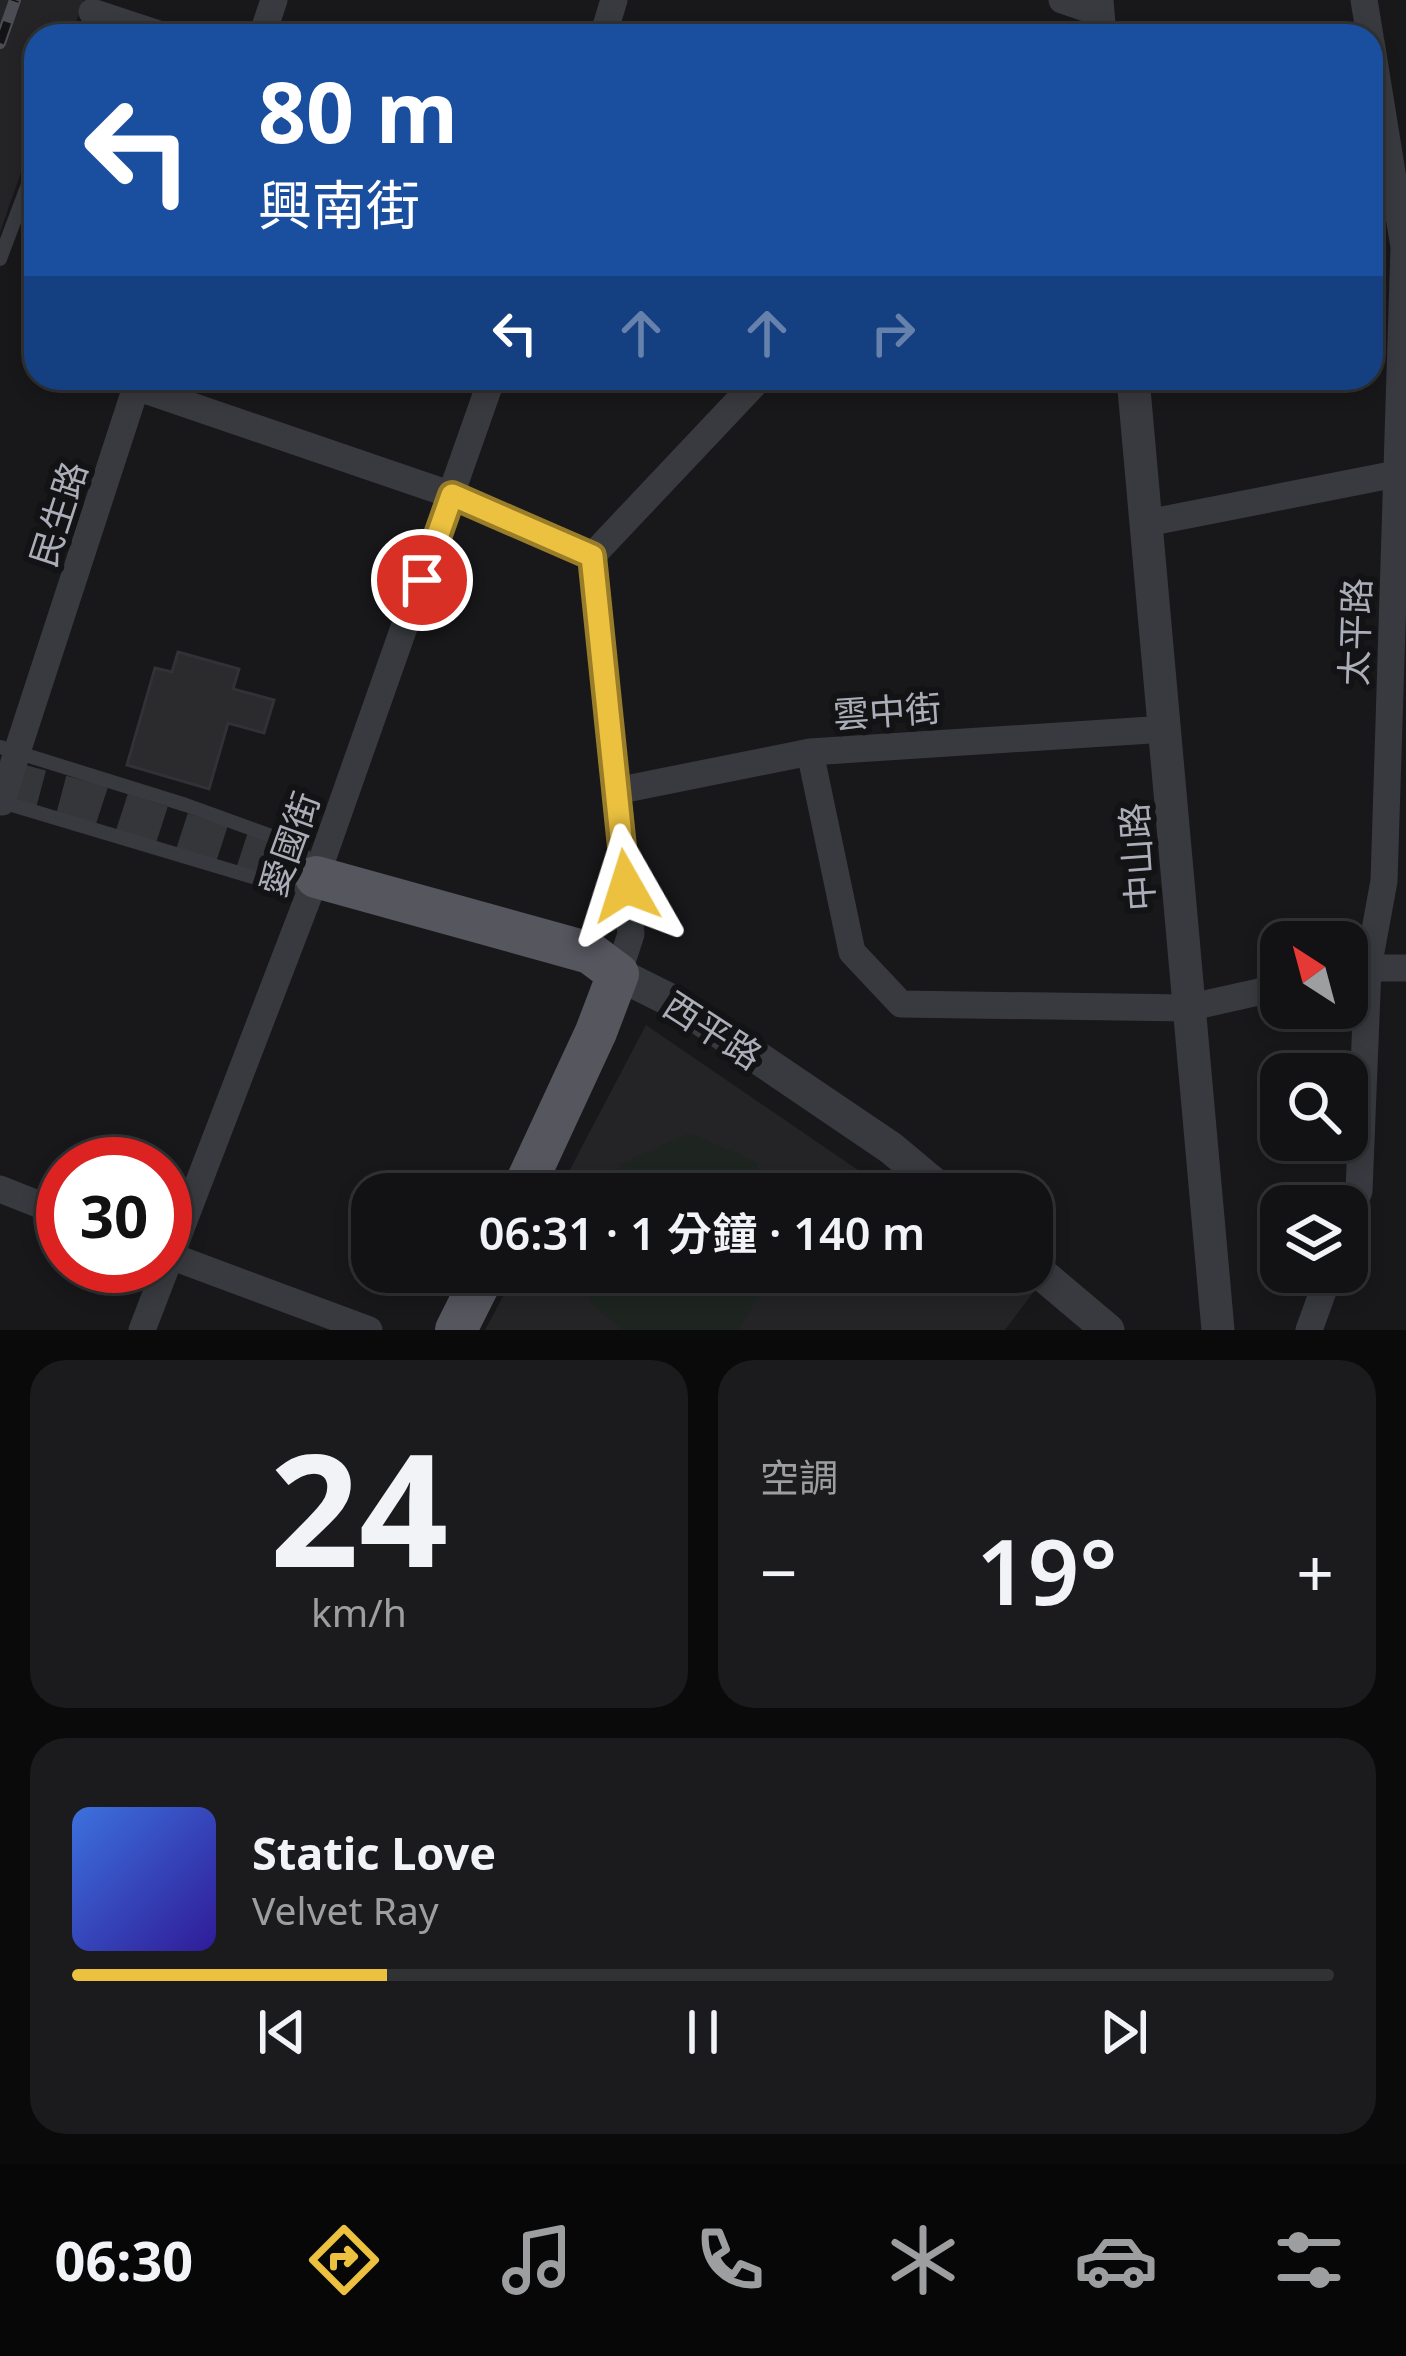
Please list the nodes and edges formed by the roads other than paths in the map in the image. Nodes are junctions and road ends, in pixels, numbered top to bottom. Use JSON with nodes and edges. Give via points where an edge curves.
{"nodes":[{"id":1,"x":1062,"y":0,"type":"edge"},
{"id":2,"x":91,"y":16,"type":"edge"},
{"id":3,"x":1098,"y":16,"type":"edge"},
{"id":4,"x":121,"y":24,"type":"edge"},
{"id":5,"x":1383,"y":146,"type":"edge"},
{"id":6,"x":24,"y":195,"type":"edge"},
{"id":7,"x":1405,"y":247,"type":"edge"},
{"id":8,"x":0,"y":259,"type":"edge"},
{"id":9,"x":135,"y":390,"type":"edge"},
{"id":10,"x":160,"y":390,"type":"edge"},
{"id":11,"x":488,"y":390,"type":"edge"},
{"id":12,"x":749,"y":390,"type":"edge"},
{"id":13,"x":1134,"y":390,"type":"edge"},
{"id":14,"x":1396,"y":473,"type":"junction"},
{"id":15,"x":452,"y":495,"type":"junction"},
{"id":16,"x":1147,"y":523,"type":"junction"},
{"id":17,"x":592,"y":556,"type":"junction"},
{"id":18,"x":1166,"y":729,"type":"junction"},
{"id":19,"x":8,"y":750,"type":"edge"},
{"id":20,"x":809,"y":752,"type":"junction"},
{"id":21,"x":616,"y":790,"type":"junction"},
{"id":22,"x":1,"y":804,"type":"edge"},
{"id":23,"x":316,"y":877,"type":"junction"},
{"id":24,"x":1368,"y":936,"type":"edge"},
{"id":25,"x":1406,"y":968,"type":"edge"},
{"id":26,"x":1368,"y":970,"type":"edge"},
{"id":27,"x":619,"y":974,"type":"junction"},
{"id":28,"x":1260,"y":992,"type":"edge"},
{"id":29,"x":1187,"y":1008,"type":"junction"},
{"id":30,"x":1358,"y":1029,"type":"edge"},
{"id":31,"x":531,"y":1173,"type":"edge"},
{"id":32,"x":921,"y":1173,"type":"edge"},
{"id":33,"x":1358,"y":1185,"type":"edge"},
{"id":34,"x":0,"y":1189,"type":"edge"},
{"id":35,"x":192,"y":1194,"type":"edge"},
{"id":36,"x":36,"y":1203,"type":"edge"},
{"id":37,"x":192,"y":1264,"type":"edge"},
{"id":38,"x":1053,"y":1284,"type":"edge"},
{"id":39,"x":155,"y":1293,"type":"edge"},
{"id":40,"x":474,"y":1293,"type":"edge"},
{"id":41,"x":1323,"y":1293,"type":"edge"},
{"id":42,"x":142,"y":1330,"type":"edge"},
{"id":43,"x":369,"y":1330,"type":"edge"},
{"id":44,"x":456,"y":1330,"type":"edge"},
{"id":45,"x":1108,"y":1330,"type":"edge"},
{"id":46,"x":1218,"y":1330,"type":"edge"},
{"id":47,"x":1310,"y":1330,"type":"edge"}],
"edges":[{"from":1,"to":3,"type":"street"},
{"from":2,"to":4,"type":"street"},
{"from":5,"to":7,"type":"street","name":"太平路"},
{"from":6,"to":8,"type":"lane"},
{"from":7,"to":14,"type":"street","name":"太平路"},
{"from":9,"to":19,"type":"street","name":"民生路"},
{"from":10,"to":15,"type":"street"},
{"from":11,"to":15,"type":"street","name":"愛國街"},
{"from":12,"to":17,"type":"street"},
{"from":13,"to":16,"type":"street","name":"中山路"},
{"from":14,"to":16,"type":"street"},
{"from":14,"to":24,"type":"street","name":"太平路","via":[[1384,881]]},
{"from":15,"to":17,"type":"street"},
{"from":15,"to":23,"type":"street","name":"愛國街"},
{"from":16,"to":18,"type":"street","name":"中山路"},
{"from":17,"to":21,"type":"street"},
{"from":18,"to":20,"type":"street","name":"雲中街"},
{"from":18,"to":29,"type":"street","name":"中山路"},
{"from":19,"to":22,"type":"street","name":"民生路","bridge":true},
{"from":19,"to":23,"type":"lane","via":[[299,847]]},
{"from":20,"to":21,"type":"street","name":"雲中街"},
{"from":20,"to":29,"type":"street","via":[[852,952],[901,1004]]},
{"from":21,"to":27,"type":"street","via":[[631,934]]},
{"from":22,"to":23,"type":"lane","via":[[286,887]]},
{"from":23,"to":27,"type":"main road","name":"西平路","via":[[590,953]]},
{"from":23,"to":35,"type":"street","name":"愛國街"},
{"from":25,"to":26,"type":"street"},
{"from":27,"to":31,"type":"main road"},
{"from":27,"to":32,"type":"street","name":"西平路","via":[[699,1018]]},
{"from":28,"to":29,"type":"street"},
{"from":29,"to":46,"type":"street","name":"中山路"},
{"from":30,"to":33,"type":"street","name":"太平路"},
{"from":34,"to":36,"type":"street"},
{"from":37,"to":43,"type":"street"},
{"from":38,"to":45,"type":"street"},
{"from":39,"to":42,"type":"street","name":"愛國街"},
{"from":40,"to":44,"type":"main road"},
{"from":41,"to":47,"type":"street"}]}
